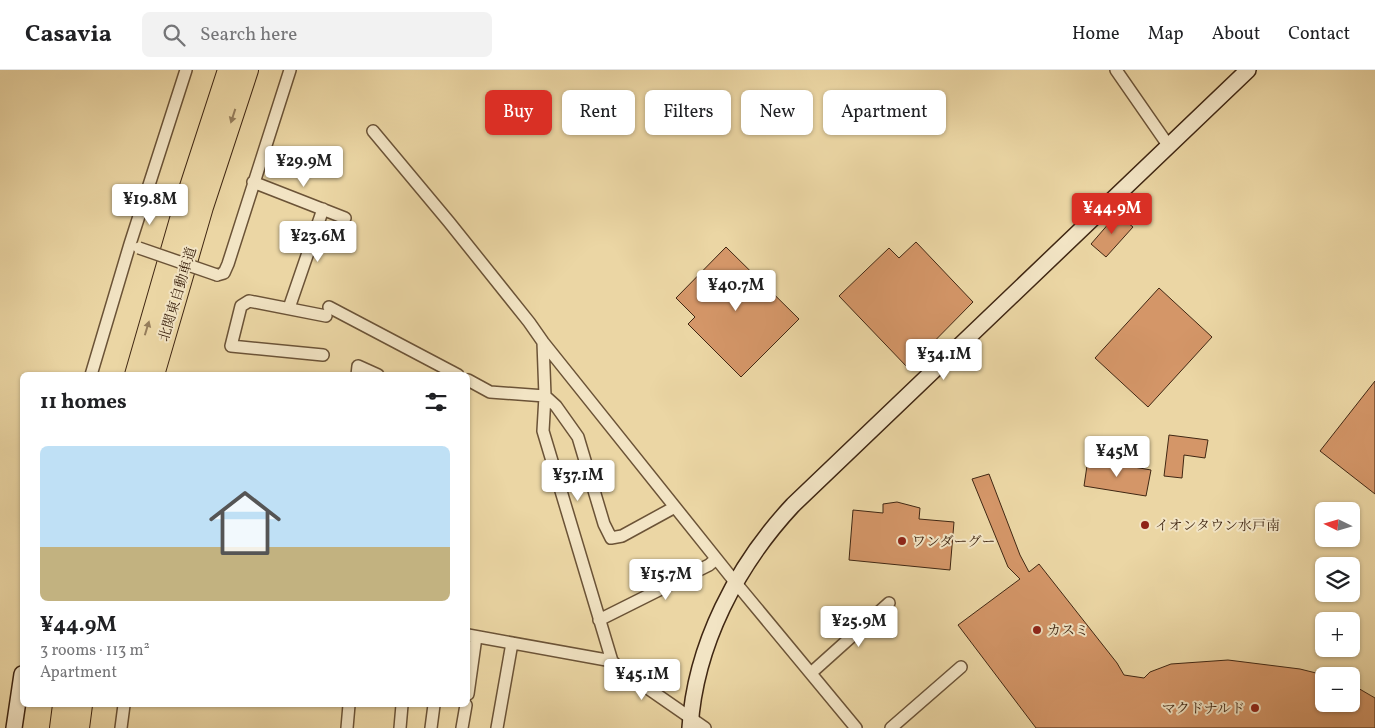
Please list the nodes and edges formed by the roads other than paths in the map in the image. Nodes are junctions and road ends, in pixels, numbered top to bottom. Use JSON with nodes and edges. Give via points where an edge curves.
{"nodes":[{"id":1,"x":186,"y":70,"type":"edge"},
{"id":2,"x":228,"y":70,"type":"edge"},
{"id":3,"x":248,"y":70,"type":"edge"},
{"id":4,"x":290,"y":70,"type":"edge"},
{"id":5,"x":1116,"y":70,"type":"edge"},
{"id":6,"x":1248,"y":70,"type":"edge"},
{"id":7,"x":373,"y":131,"type":"dead end"},
{"id":8,"x":1168,"y":145,"type":"junction"},
{"id":9,"x":253,"y":182,"type":"junction"},
{"id":10,"x":323,"y":209,"type":"junction"},
{"id":11,"x":345,"y":218,"type":"dead end"},
{"id":12,"x":134,"y":246,"type":"junction"},
{"id":13,"x":289,"y":308,"type":"junction"},
{"id":14,"x":543,"y":342,"type":"junction"},
{"id":15,"x":322,"y":355,"type":"dead end"},
{"id":16,"x":92,"y":372,"type":"edge"},
{"id":17,"x":135,"y":372,"type":"edge"},
{"id":18,"x":155,"y":372,"type":"edge"},
{"id":19,"x":357,"y":372,"type":"edge"},
{"id":20,"x":371,"y":372,"type":"edge"},
{"id":21,"x":452,"y":372,"type":"edge"},
{"id":22,"x":470,"y":381,"type":"edge"},
{"id":23,"x":545,"y":396,"type":"junction"},
{"id":24,"x":675,"y":507,"type":"junction"},
{"id":25,"x":716,"y":559,"type":"junction"},
{"id":26,"x":735,"y":582,"type":"junction"},
{"id":27,"x":889,"y":603,"type":"dead end"},
{"id":28,"x":600,"y":620,"type":"junction"},
{"id":29,"x":472,"y":636,"type":"edge"},
{"id":30,"x":512,"y":643,"type":"junction"},
{"id":31,"x":612,"y":661,"type":"junction"},
{"id":32,"x":470,"y":665,"type":"edge"},
{"id":33,"x":961,"y":667,"type":"dead end"},
{"id":34,"x":811,"y":673,"type":"junction"},
{"id":35,"x":20,"y":688,"type":"edge"},
{"id":36,"x":63,"y":707,"type":"edge"},
{"id":37,"x":82,"y":707,"type":"edge"},
{"id":38,"x":124,"y":707,"type":"edge"},
{"id":39,"x":349,"y":707,"type":"edge"},
{"id":40,"x":402,"y":707,"type":"edge"},
{"id":41,"x":434,"y":707,"type":"edge"},
{"id":42,"x":466,"y":707,"type":"edge"},
{"id":43,"x":690,"y":723,"type":"edge"},
{"id":44,"x":14,"y":728,"type":"edge"},
{"id":45,"x":60,"y":728,"type":"edge"},
{"id":46,"x":79,"y":728,"type":"edge"},
{"id":47,"x":121,"y":728,"type":"edge"},
{"id":48,"x":347,"y":728,"type":"edge"},
{"id":49,"x":400,"y":728,"type":"edge"},
{"id":50,"x":431,"y":728,"type":"edge"},
{"id":51,"x":462,"y":728,"type":"edge"},
{"id":52,"x":497,"y":728,"type":"edge"},
{"id":53,"x":705,"y":728,"type":"edge"},
{"id":54,"x":856,"y":728,"type":"edge"},
{"id":55,"x":893,"y":728,"type":"edge"}],
"edges":[{"from":1,"to":12,"type":"street"},
{"from":17,"to":2,"type":"highway","name":"北関東自動車道","one_way":true},
{"from":3,"to":18,"type":"highway","name":"北関東自動車道","one_way":true,"via":[[203,207]]},
{"from":4,"to":9,"type":"street"},
{"from":5,"to":8,"type":"street"},
{"from":6,"to":8,"type":"street"},
{"from":7,"to":14,"type":"street"},
{"from":8,"to":26,"type":"street","via":[[792,505],[751,556]]},
{"from":9,"to":10,"type":"street"},
{"from":9,"to":12,"type":"street","bridge":true,"via":[[224,272],[217,275]]},
{"from":10,"to":11,"type":"street"},
{"from":10,"to":13,"type":"street"},
{"from":12,"to":16,"type":"street"},
{"from":13,"to":15,"type":"street","via":[[249,301],[241,306],[231,346]]},
{"from":13,"to":21,"type":"street","via":[[328,311]]},
{"from":14,"to":23,"type":"street"},
{"from":14,"to":24,"type":"street"},
{"from":19,"to":20,"type":"street","via":[[358,366]]},
{"from":22,"to":23,"type":"street","via":[[490,392]]},
{"from":23,"to":24,"type":"street","via":[[578,436],[611,538],[622,536]]},
{"from":23,"to":28,"type":"street","via":[[544,431]]},
{"from":24,"to":25,"type":"street"},
{"from":25,"to":26,"type":"street"},
{"from":25,"to":28,"type":"street"},
{"from":26,"to":34,"type":"street"},
{"from":26,"to":43,"type":"street","via":[[704,656]]},
{"from":27,"to":34,"type":"street"},
{"from":28,"to":31,"type":"street"},
{"from":29,"to":30,"type":"street"},
{"from":29,"to":32,"type":"street"},
{"from":30,"to":31,"type":"street"},
{"from":30,"to":52,"type":"street"},
{"from":31,"to":43,"type":"street"},
{"from":33,"to":55,"type":"street"},
{"from":34,"to":54,"type":"street"},
{"from":35,"to":44,"type":"street"},
{"from":36,"to":45,"type":"highway"},
{"from":37,"to":46,"type":"highway"},
{"from":38,"to":47,"type":"street"},
{"from":39,"to":48,"type":"street"},
{"from":40,"to":49,"type":"street"},
{"from":41,"to":50,"type":"street"},
{"from":42,"to":51,"type":"street"},
{"from":43,"to":53,"type":"street"}]}
